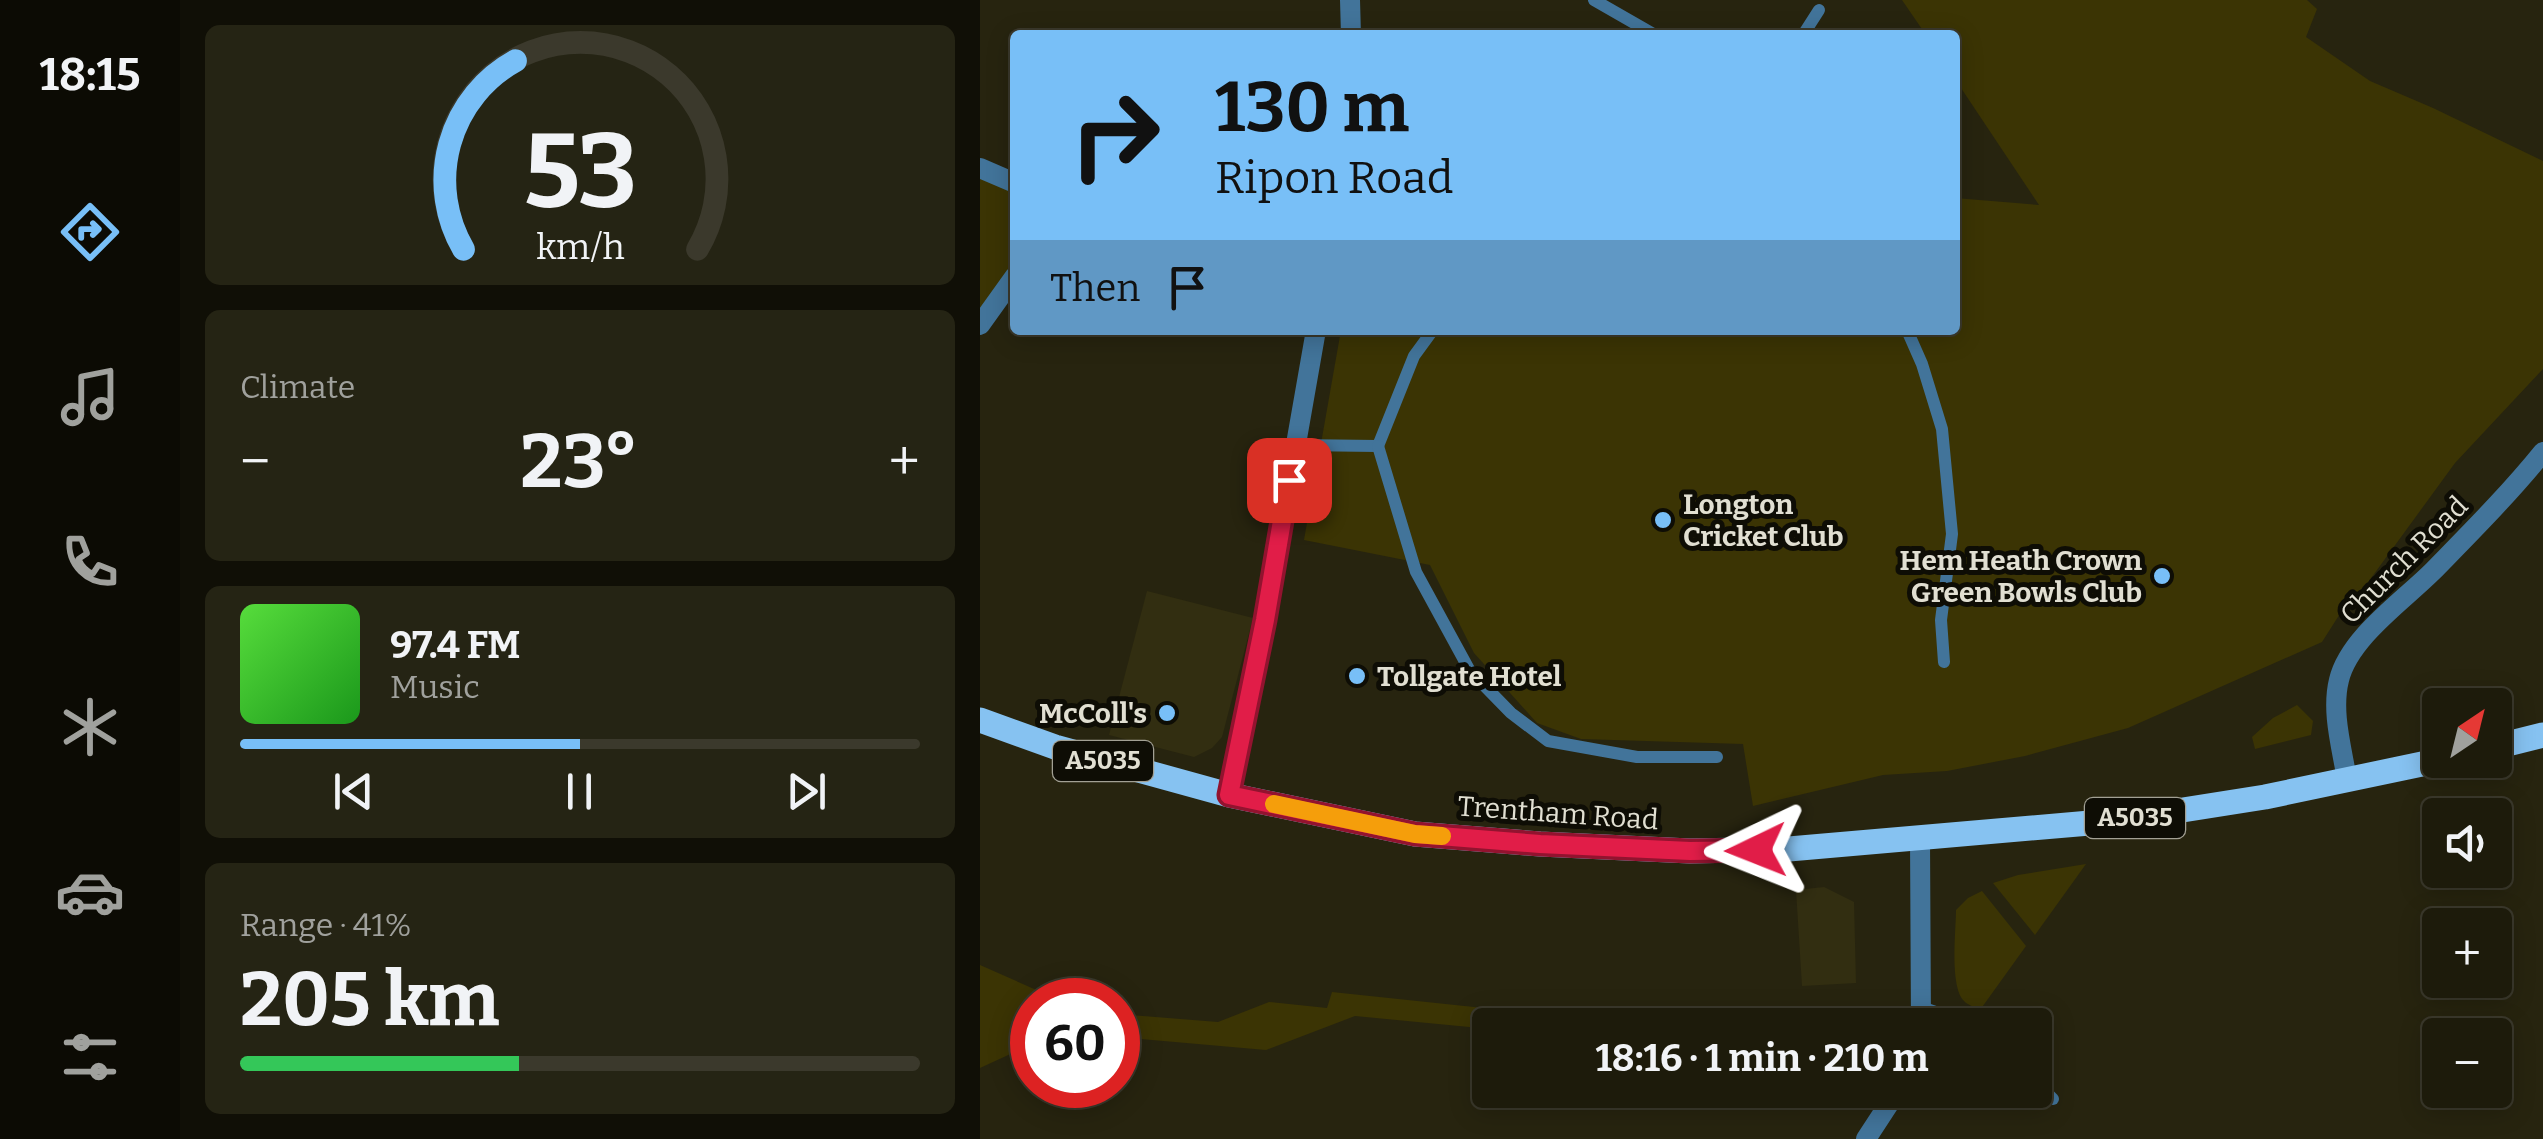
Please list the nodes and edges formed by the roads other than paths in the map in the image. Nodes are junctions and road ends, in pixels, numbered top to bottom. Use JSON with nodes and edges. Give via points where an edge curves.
{"nodes":[{"id":1,"x":1350,"y":0,"type":"edge"},
{"id":2,"x":1594,"y":0,"type":"edge"},
{"id":3,"x":1819,"y":10,"type":"dead end"},
{"id":4,"x":1351,"y":30,"type":"edge"},
{"id":5,"x":1646,"y":30,"type":"edge"},
{"id":6,"x":1806,"y":30,"type":"edge"},
{"id":7,"x":980,"y":168,"type":"edge"},
{"id":8,"x":1010,"y":181,"type":"edge"},
{"id":9,"x":1010,"y":283,"type":"edge"},
{"id":10,"x":980,"y":325,"type":"edge"},
{"id":11,"x":1315,"y":335,"type":"edge"},
{"id":12,"x":1429,"y":335,"type":"edge"},
{"id":13,"x":1909,"y":335,"type":"edge"},
{"id":14,"x":1296,"y":445,"type":"junction"},
{"id":15,"x":1378,"y":446,"type":"junction"},
{"id":16,"x":2543,"y":452,"type":"edge"},
{"id":17,"x":1944,"y":662,"type":"dead end"},
{"id":18,"x":980,"y":720,"type":"edge"},
{"id":19,"x":2543,"y":735,"type":"edge"},
{"id":20,"x":2512,"y":743,"type":"edge"},
{"id":21,"x":1717,"y":757,"type":"dead end"},
{"id":22,"x":2422,"y":764,"type":"edge"},
{"id":23,"x":2346,"y":780,"type":"junction"},
{"id":24,"x":1229,"y":795,"type":"junction"},
{"id":25,"x":1920,"y":839,"type":"junction"},
{"id":26,"x":1921,"y":1008,"type":"edge"},
{"id":27,"x":1886,"y":1108,"type":"edge"},
{"id":28,"x":1866,"y":1139,"type":"edge"}],
"edges":[{"from":1,"to":4,"type":"street"},
{"from":2,"to":5,"type":"lane"},
{"from":3,"to":6,"type":"lane"},
{"from":7,"to":8,"type":"street"},
{"from":9,"to":10,"type":"street"},
{"from":11,"to":14,"type":"street"},
{"from":12,"to":15,"type":"lane"},
{"from":13,"to":17,"type":"lane","via":[[1942,430],[1952,534],[1941,620]]},
{"from":14,"to":15,"type":"lane"},
{"from":14,"to":24,"type":"street"},
{"from":15,"to":21,"type":"lane","via":[[1416,572],[1470,672],[1511,713],[1548,741],[1637,757]]},
{"from":16,"to":23,"type":"street","name":"Church Road","via":[[2357,644],[2336,693]]},
{"from":18,"to":24,"type":"main road","name":"Trentham Road","number":"A5035"},
{"from":19,"to":20,"type":"main road"},
{"from":22,"to":23,"type":"main road","name":"Trentham Road","number":"A5035"},
{"from":23,"to":25,"type":"main road","name":"Trentham Road","number":"A5035","via":[[2114,821]]},
{"from":24,"to":25,"type":"main road","name":"Trentham Road","number":"A5035","via":[[1415,834],[1540,844],[1690,851]]},
{"from":25,"to":26,"type":"street"},
{"from":27,"to":28,"type":"street"}]}
